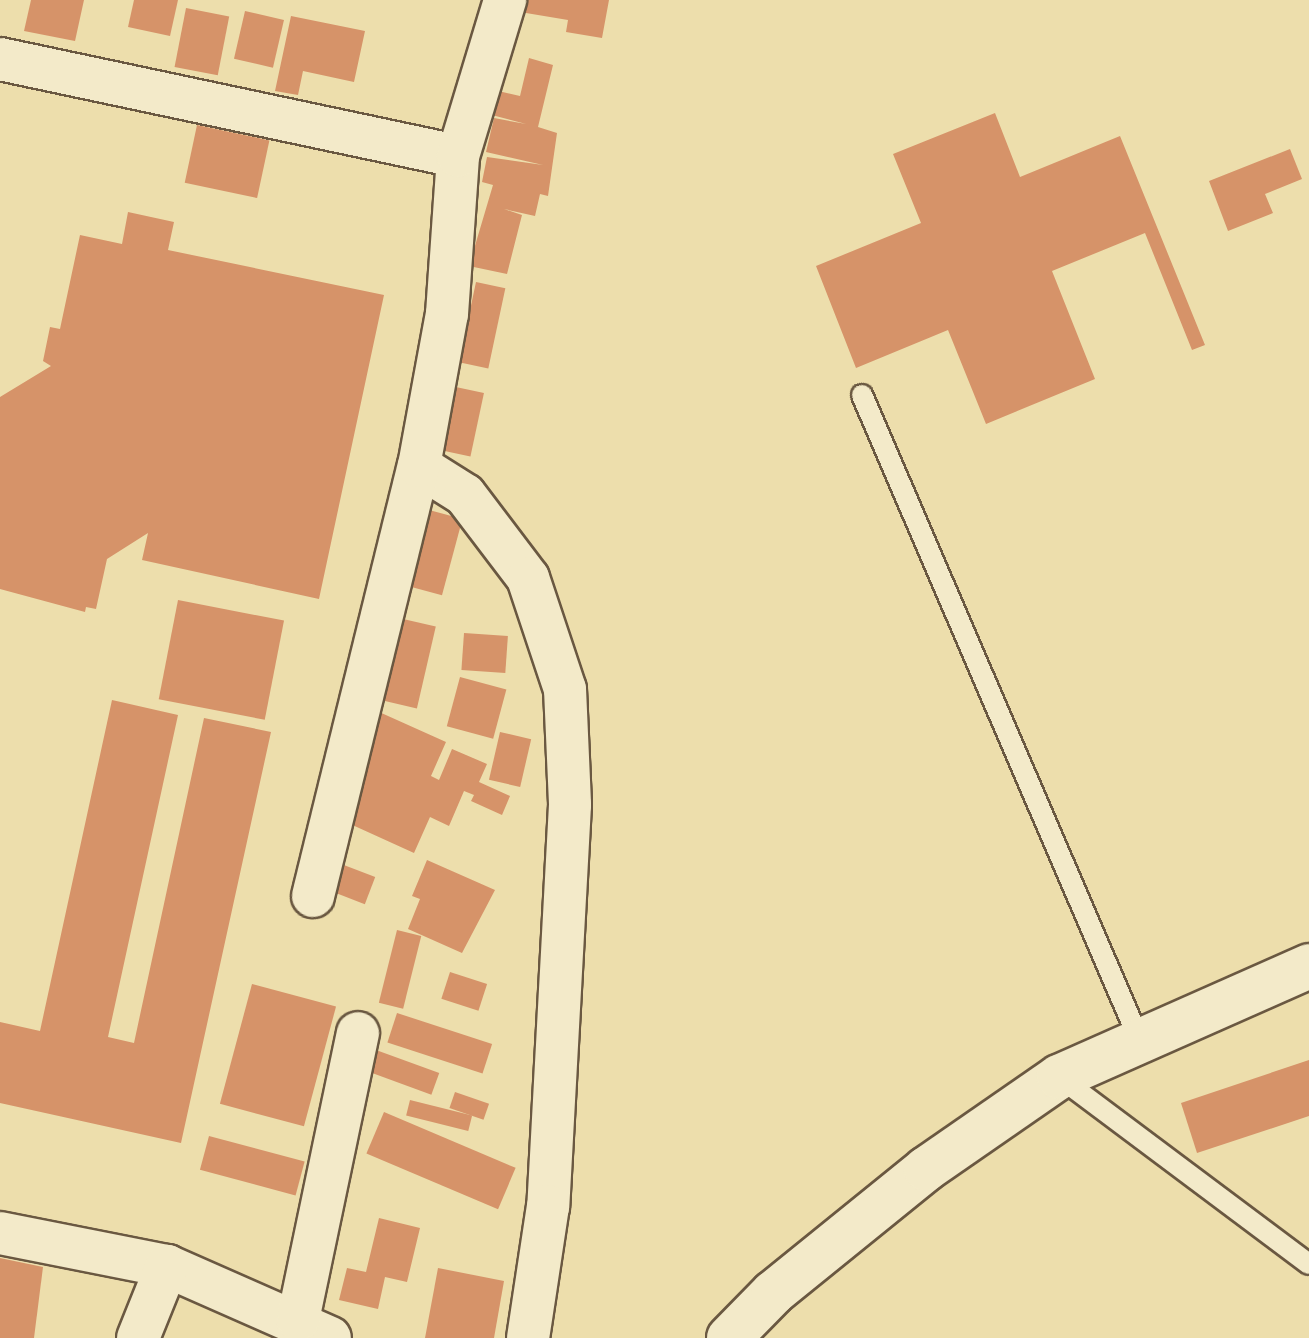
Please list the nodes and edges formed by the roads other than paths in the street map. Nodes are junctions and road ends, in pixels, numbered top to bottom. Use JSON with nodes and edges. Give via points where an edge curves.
{"nodes":[{"id":1,"x":505,"y":0,"type":"edge"},
{"id":2,"x":0,"y":59,"type":"edge"},
{"id":3,"x":458,"y":156,"type":"junction"},
{"id":4,"x":862,"y":395,"type":"dead end"},
{"id":5,"x":419,"y":466,"type":"junction"},
{"id":6,"x":313,"y":896,"type":"dead end"},
{"id":7,"x":1309,"y":966,"type":"edge"},
{"id":8,"x":1309,"y":992,"type":"edge"},
{"id":9,"x":358,"y":1033,"type":"dead end"},
{"id":10,"x":1143,"y":1049,"type":"junction"},
{"id":11,"x":1073,"y":1085,"type":"junction"},
{"id":12,"x":0,"y":1233,"type":"edge"},
{"id":13,"x":1309,"y":1264,"type":"edge"},
{"id":14,"x":167,"y":1266,"type":"junction"},
{"id":15,"x":314,"y":1329,"type":"edge"},
{"id":16,"x":138,"y":1338,"type":"edge"},
{"id":17,"x":528,"y":1338,"type":"edge"},
{"id":18,"x":729,"y":1338,"type":"edge"},
{"id":19,"x":765,"y":1338,"type":"edge"}],
"edges":[{"from":1,"to":3,"type":"street"},
{"from":2,"to":3,"type":"street"},
{"from":3,"to":5,"type":"street","via":[[447,314]]},
{"from":4,"to":10,"type":"lane"},
{"from":5,"to":6,"type":"street"},
{"from":5,"to":17,"type":"street","via":[[465,495],[528,578],[565,689],[570,805],[548,1206]]},
{"from":7,"to":10,"type":"main road"},
{"from":8,"to":10,"type":"main road"},
{"from":9,"to":15,"type":"street"},
{"from":10,"to":11,"type":"main road"},
{"from":11,"to":13,"type":"lane"},
{"from":11,"to":18,"type":"main road","via":[[926,1169],[773,1293]]},
{"from":11,"to":19,"type":"main road"},
{"from":12,"to":14,"type":"street"},
{"from":14,"to":15,"type":"street"},
{"from":14,"to":16,"type":"street"}]}
